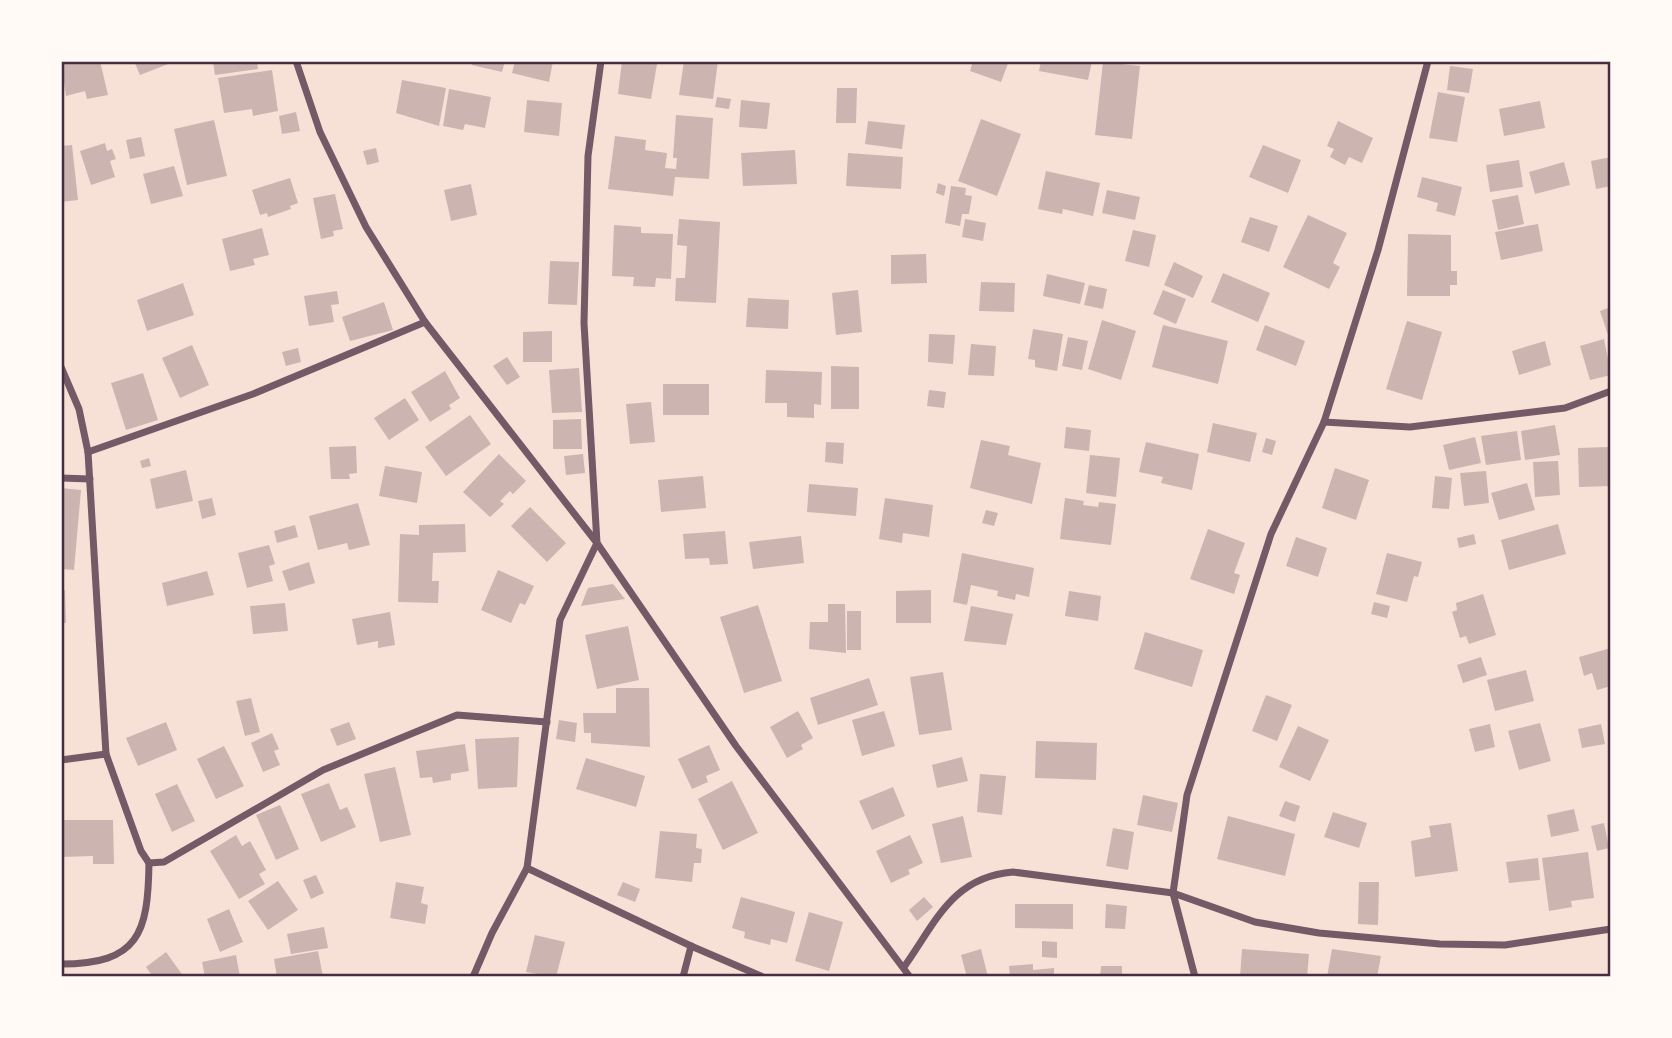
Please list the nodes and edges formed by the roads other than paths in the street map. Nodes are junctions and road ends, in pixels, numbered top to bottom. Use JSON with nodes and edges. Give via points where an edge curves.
{"nodes":[{"id":1,"x":296,"y":61,"type":"edge"},
{"id":2,"x":601,"y":61,"type":"edge"},
{"id":3,"x":1428,"y":61,"type":"edge"},
{"id":4,"x":425,"y":322,"type":"junction"},
{"id":5,"x":61,"y":367,"type":"edge"},
{"id":6,"x":1611,"y":391,"type":"edge"},
{"id":7,"x":1324,"y":422,"type":"junction"},
{"id":8,"x":88,"y":452,"type":"junction"},
{"id":9,"x":61,"y":478,"type":"edge"},
{"id":10,"x":90,"y":479,"type":"junction"},
{"id":11,"x":597,"y":543,"type":"junction"},
{"id":12,"x":547,"y":722,"type":"junction"},
{"id":13,"x":106,"y":754,"type":"junction"},
{"id":14,"x":61,"y":760,"type":"edge"},
{"id":15,"x":149,"y":863,"type":"junction"},
{"id":16,"x":527,"y":868,"type":"junction"},
{"id":17,"x":1173,"y":893,"type":"junction"},
{"id":18,"x":1611,"y":929,"type":"edge"},
{"id":19,"x":691,"y":946,"type":"junction"},
{"id":20,"x":61,"y":964,"type":"edge"},
{"id":21,"x":904,"y":967,"type":"junction"},
{"id":22,"x":473,"y":977,"type":"edge"},
{"id":23,"x":683,"y":977,"type":"edge"},
{"id":24,"x":763,"y":977,"type":"edge"},
{"id":25,"x":910,"y":977,"type":"edge"},
{"id":26,"x":1195,"y":977,"type":"edge"}],
"edges":[{"from":1,"to":4,"type":"street","via":[[320,132],[366,227]]},
{"from":2,"to":11,"type":"street","via":[[588,156],[584,323]]},
{"from":3,"to":7,"type":"street","via":[[1378,250]]},
{"from":4,"to":8,"type":"street","via":[[253,394]]},
{"from":4,"to":11,"type":"street"},
{"from":5,"to":8,"type":"street","via":[[79,409]]},
{"from":6,"to":7,"type":"street","via":[[1565,408],[1410,427]]},
{"from":7,"to":17,"type":"street","via":[[1270,534],[1187,794]]},
{"from":8,"to":10,"type":"street"},
{"from":9,"to":10,"type":"street"},
{"from":10,"to":13,"type":"street"},
{"from":11,"to":12,"type":"street","via":[[560,620]]},
{"from":11,"to":21,"type":"street","via":[[736,747]]},
{"from":12,"to":15,"type":"street","via":[[457,715],[323,770],[164,862]]},
{"from":12,"to":16,"type":"street"},
{"from":13,"to":14,"type":"street"},
{"from":13,"to":15,"type":"street"},
{"from":15,"to":20,"type":"street","via":[[148,909],[138,935],[119,954],[93,964]]},
{"from":16,"to":19,"type":"street"},
{"from":16,"to":22,"type":"street"},
{"from":17,"to":18,"type":"street","via":[[1255,922],[1440,944],[1505,945]]},
{"from":17,"to":21,"type":"street","via":[[1013,872],[989,874],[967,884],[951,900]]},
{"from":17,"to":26,"type":"street"},
{"from":19,"to":23,"type":"street"},
{"from":19,"to":24,"type":"street"},
{"from":21,"to":25,"type":"street"}]}
